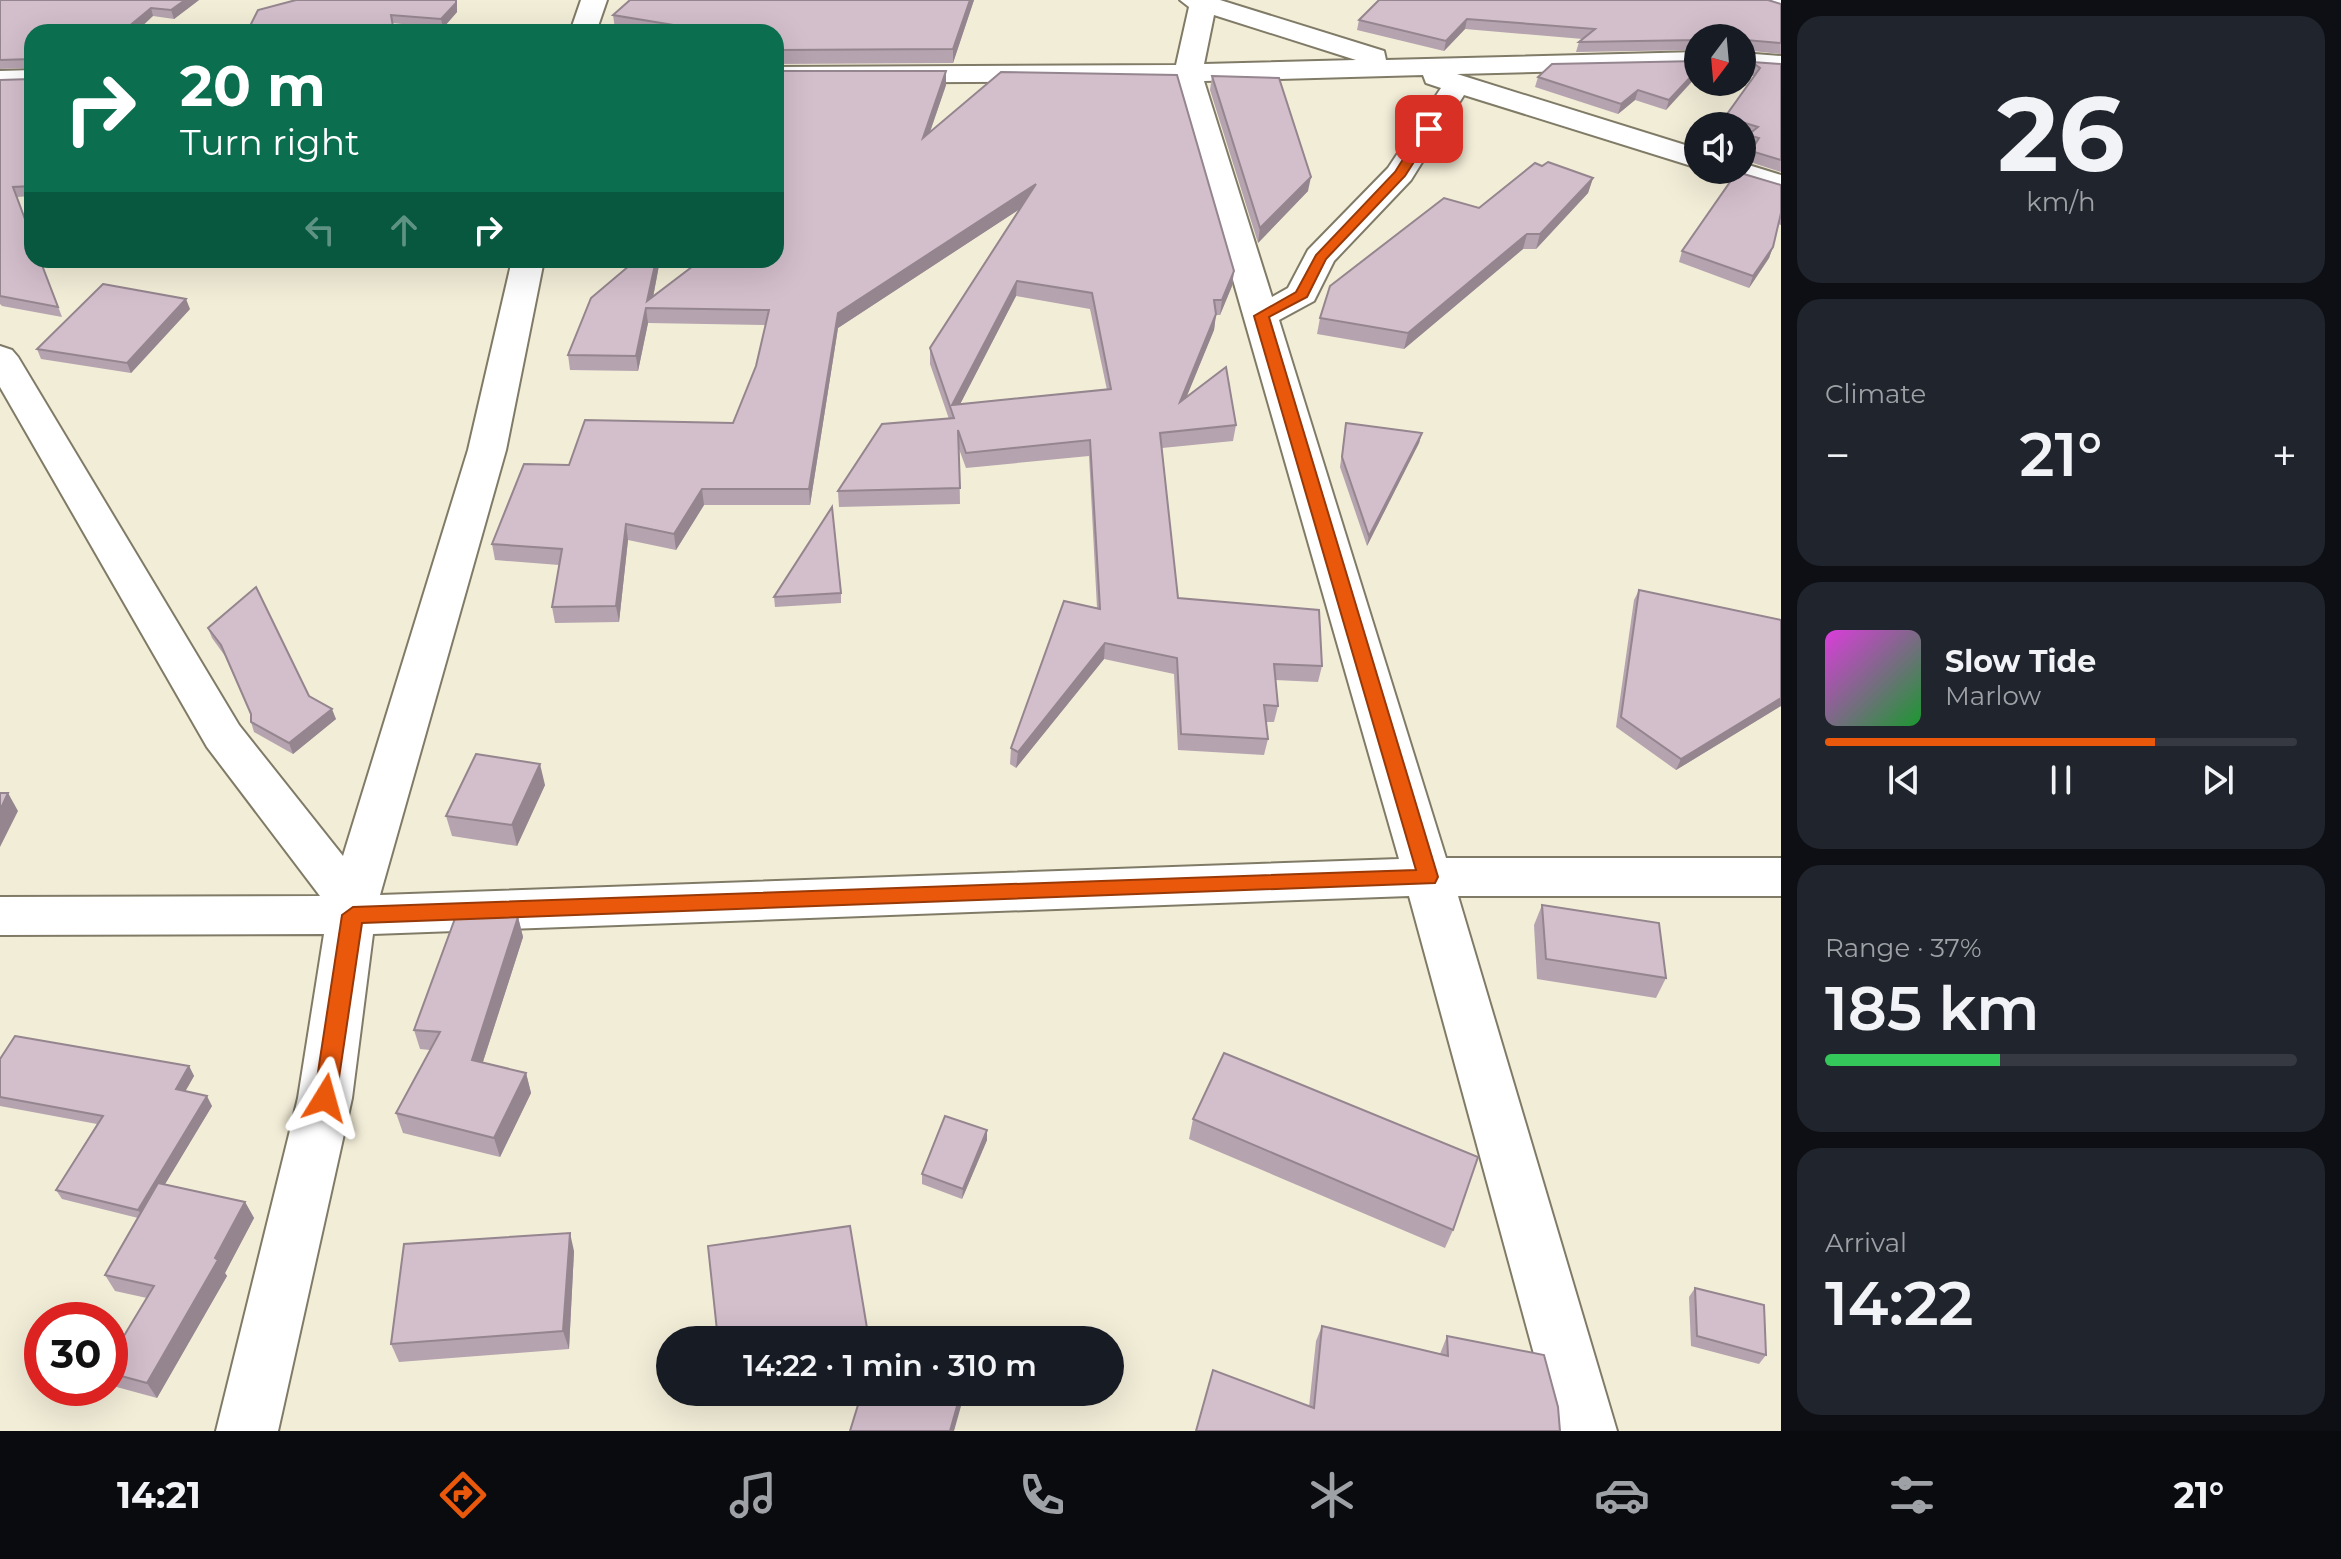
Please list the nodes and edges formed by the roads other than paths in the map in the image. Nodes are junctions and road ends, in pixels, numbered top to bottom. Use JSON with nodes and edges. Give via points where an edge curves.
{"nodes":[{"id":1,"x":594,"y":0,"type":"edge"},
{"id":2,"x":1771,"y":0,"type":"edge"},
{"id":3,"x":1198,"y":1,"type":"edge"},
{"id":4,"x":1781,"y":4,"type":"edge"},
{"id":5,"x":586,"y":24,"type":"edge"},
{"id":6,"x":1684,"y":60,"type":"edge"},
{"id":7,"x":1756,"y":62,"type":"edge"},
{"id":8,"x":1781,"y":64,"type":"edge"},
{"id":9,"x":1405,"y":67,"type":"junction"},
{"id":10,"x":1188,"y":73,"type":"junction"},
{"id":11,"x":784,"y":75,"type":"edge"},
{"id":12,"x":24,"y":78,"type":"edge"},
{"id":13,"x":0,"y":79,"type":"edge"},
{"id":14,"x":1457,"y":84,"type":"junction"},
{"id":15,"x":1684,"y":155,"type":"edge"},
{"id":16,"x":1756,"y":177,"type":"edge"},
{"id":17,"x":1781,"y":185,"type":"edge"},
{"id":18,"x":526,"y":268,"type":"edge"},
{"id":19,"x":1261,"y":316,"type":"junction"},
{"id":20,"x":0,"y":357,"type":"edge"},
{"id":21,"x":1428,"y":877,"type":"junction"},
{"id":22,"x":1781,"y":877,"type":"edge"},
{"id":23,"x":353,"y":909,"type":"junction"},
{"id":24,"x":0,"y":916,"type":"edge"},
{"id":25,"x":247,"y":1431,"type":"edge"},
{"id":26,"x":1586,"y":1431,"type":"edge"}],
"edges":[{"from":1,"to":5,"type":"street"},
{"from":2,"to":4,"type":"street"},
{"from":3,"to":9,"type":"street"},
{"from":3,"to":10,"type":"street"},
{"from":6,"to":9,"type":"street"},
{"from":7,"to":8,"type":"street"},
{"from":9,"to":10,"type":"street"},
{"from":9,"to":14,"type":"street"},
{"from":10,"to":11,"type":"street"},
{"from":10,"to":19,"type":"street"},
{"from":12,"to":13,"type":"street"},
{"from":14,"to":15,"type":"street"},
{"from":14,"to":19,"type":"street","via":[[1400,174],[1320,257],[1302,294]]},
{"from":16,"to":17,"type":"street"},
{"from":18,"to":23,"type":"street","via":[[487,450]]},
{"from":19,"to":21,"type":"street"},
{"from":20,"to":23,"type":"street","via":[[223,736]]},
{"from":21,"to":22,"type":"street"},
{"from":21,"to":23,"type":"street"},
{"from":21,"to":26,"type":"street"},
{"from":23,"to":24,"type":"street"},
{"from":23,"to":25,"type":"street","via":[[325,1098]]}]}
